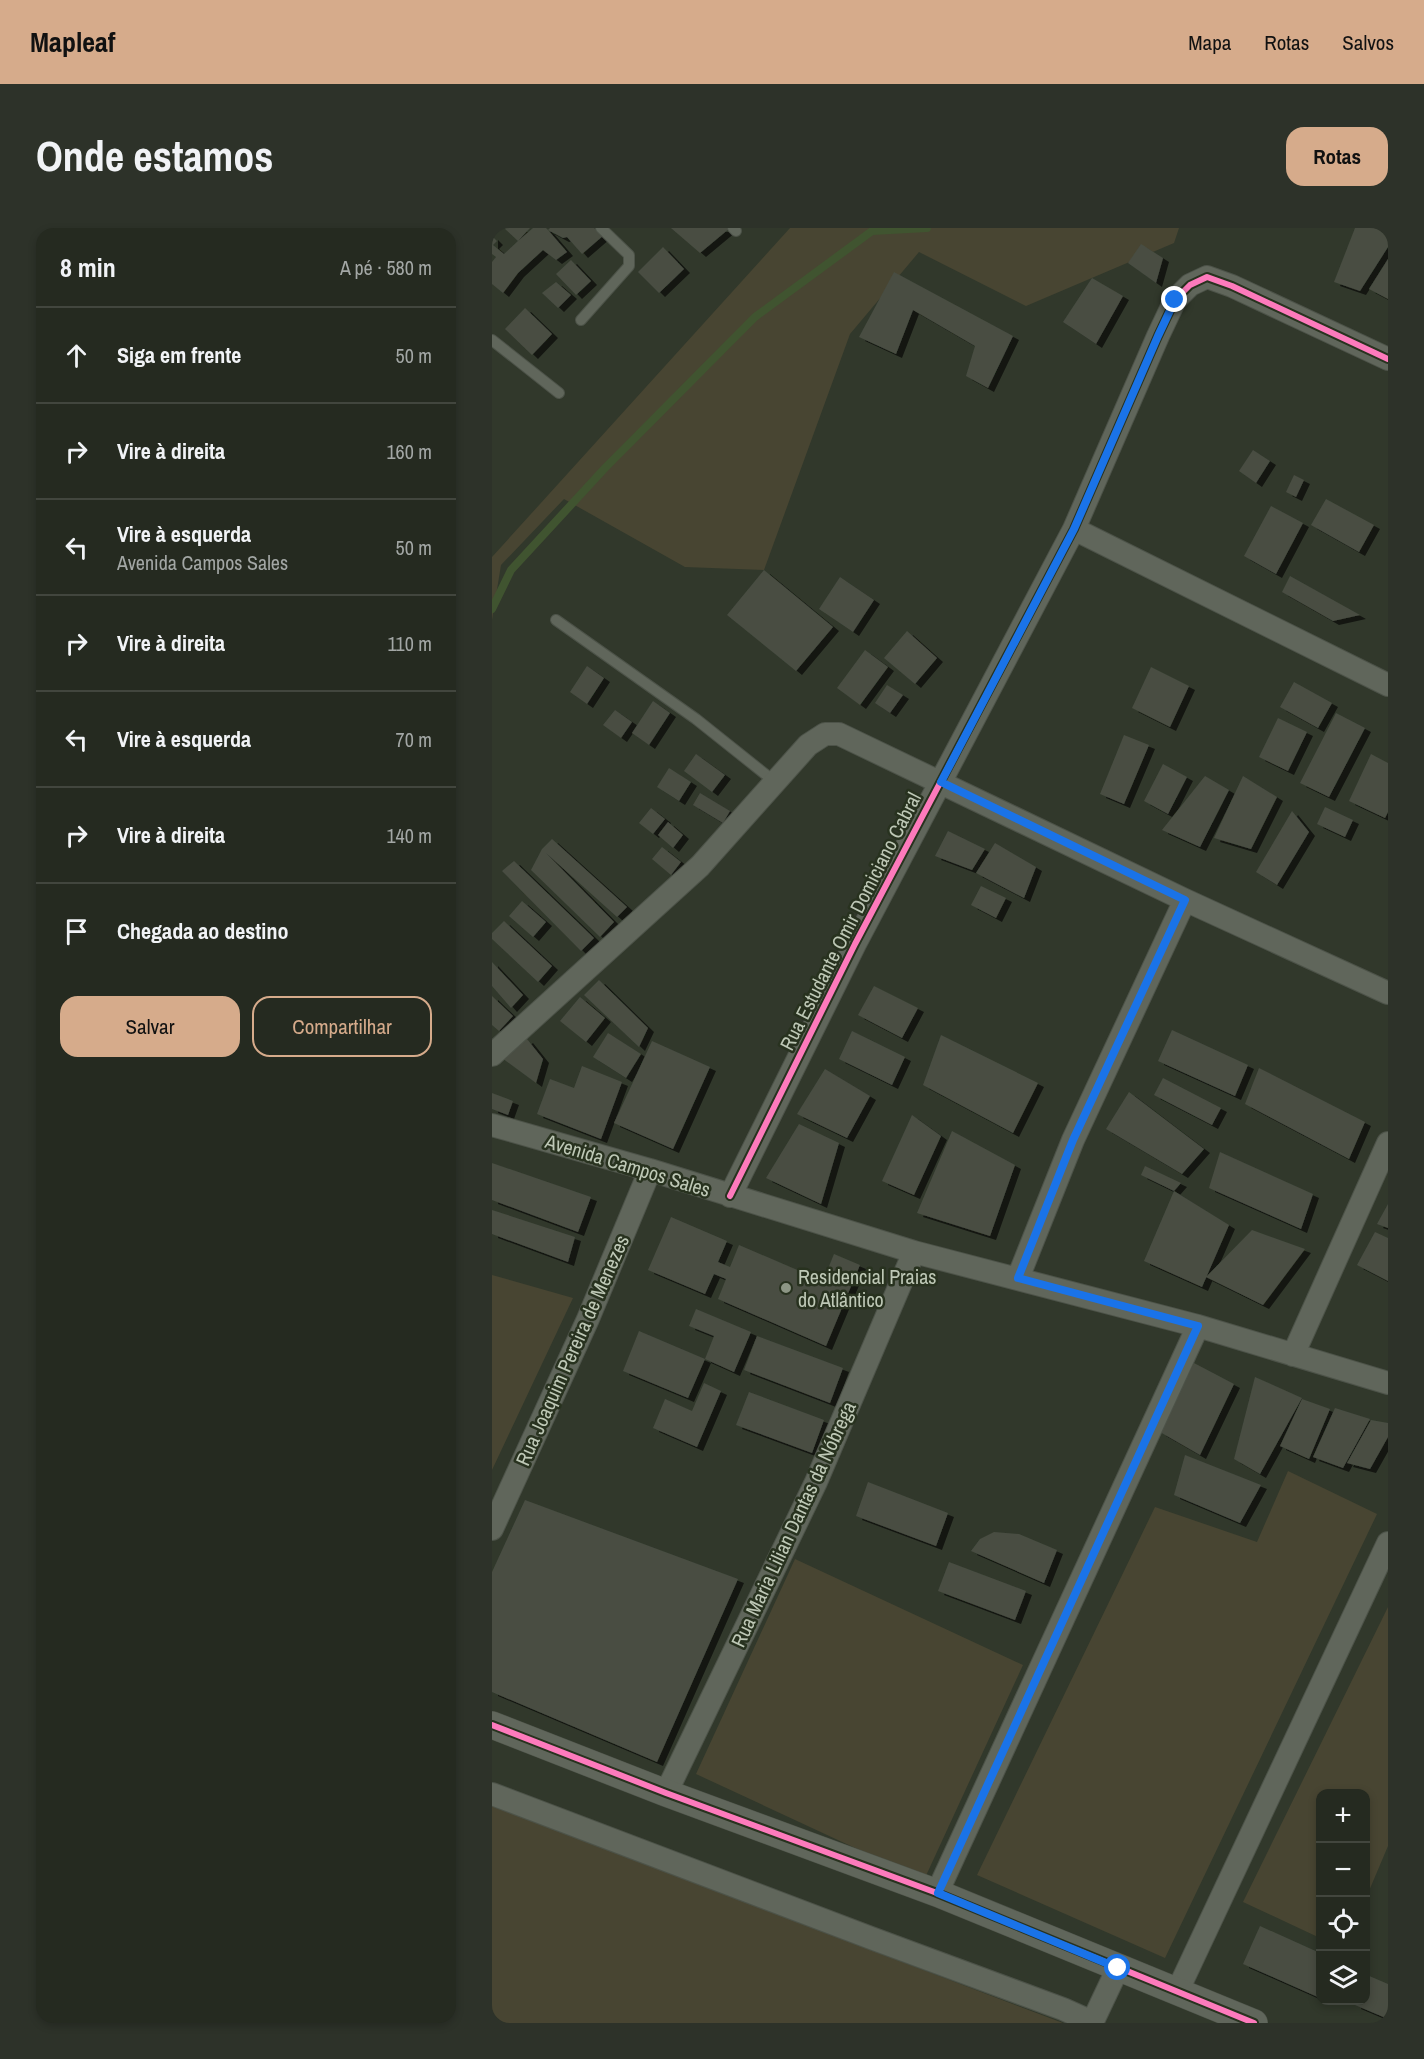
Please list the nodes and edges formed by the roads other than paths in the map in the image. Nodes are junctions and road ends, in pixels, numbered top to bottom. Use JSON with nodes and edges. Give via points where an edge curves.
{"nodes":[{"id":1,"x":601,"y":228,"type":"edge"},
{"id":2,"x":581,"y":320,"type":"dead end"},
{"id":3,"x":492,"y":340,"type":"edge"},
{"id":4,"x":1388,"y":359,"type":"edge"},
{"id":5,"x":559,"y":393,"type":"dead end"},
{"id":6,"x":1074,"y":529,"type":"junction"},
{"id":7,"x":556,"y":620,"type":"dead end"},
{"id":8,"x":1388,"y":684,"type":"edge"},
{"id":9,"x":775,"y":782,"type":"junction"},
{"id":10,"x":941,"y":782,"type":"junction"},
{"id":11,"x":1185,"y":900,"type":"junction"},
{"id":12,"x":1388,"y":993,"type":"edge"},
{"id":13,"x":492,"y":1055,"type":"edge"},
{"id":14,"x":492,"y":1125,"type":"edge"},
{"id":15,"x":1388,"y":1143,"type":"edge"},
{"id":16,"x":650,"y":1170,"type":"junction"},
{"id":17,"x":730,"y":1196,"type":"junction"},
{"id":18,"x":914,"y":1252,"type":"junction"},
{"id":19,"x":1018,"y":1278,"type":"junction"},
{"id":20,"x":1198,"y":1326,"type":"junction"},
{"id":21,"x":1293,"y":1355,"type":"junction"},
{"id":22,"x":1388,"y":1383,"type":"edge"},
{"id":23,"x":492,"y":1529,"type":"edge"},
{"id":24,"x":1388,"y":1542,"type":"edge"},
{"id":25,"x":492,"y":1725,"type":"edge"},
{"id":26,"x":666,"y":1793,"type":"junction"},
{"id":27,"x":492,"y":1794,"type":"edge"},
{"id":28,"x":938,"y":1893,"type":"junction"},
{"id":29,"x":1118,"y":1968,"type":"junction"},
{"id":30,"x":1177,"y":1992,"type":"junction"},
{"id":31,"x":1092,"y":2023,"type":"edge"},
{"id":32,"x":1254,"y":2023,"type":"edge"}],
"edges":[{"from":1,"to":2,"type":"lane","via":[[629,255],[629,266]]},
{"from":3,"to":5,"type":"lane"},
{"from":4,"to":6,"type":"street","name":"Rua Estudante Omir Domiciano Cabral","via":[[1232,286],[1208,277],[1191,285],[1175,300]]},
{"from":6,"to":8,"type":"street"},
{"from":6,"to":10,"type":"street","name":"Rua Estudante Omir Domiciano Cabral"},
{"from":7,"to":9,"type":"lane","via":[[696,719]]},
{"from":9,"to":10,"type":"street","via":[[808,745],[825,734],[839,734]]},
{"from":9,"to":13,"type":"street","via":[[700,866]]},
{"from":10,"to":11,"type":"street"},
{"from":10,"to":17,"type":"street","name":"Rua Estudante Omir Domiciano Cabral","via":[[855,944]]},
{"from":11,"to":12,"type":"street"},
{"from":11,"to":19,"type":"street","via":[[1073,1140]]},
{"from":14,"to":16,"type":"street","name":"Avenida Campos Sales"},
{"from":15,"to":21,"type":"street"},
{"from":16,"to":17,"type":"street","name":"Avenida Campos Sales"},
{"from":16,"to":23,"type":"street","name":"Rua Joaquim Pereira de Menezes","via":[[588,1319]]},
{"from":17,"to":18,"type":"street","name":"Avenida Campos Sales"},
{"from":18,"to":19,"type":"street","name":"Avenida Campos Sales"},
{"from":18,"to":26,"type":"street","name":"Rua Maria Lilian Dantas da Nóbrega","via":[[816,1482]]},
{"from":19,"to":20,"type":"street","name":"Avenida Campos Sales"},
{"from":20,"to":21,"type":"street","name":"Avenida Campos Sales"},
{"from":20,"to":28,"type":"street"},
{"from":21,"to":22,"type":"street","name":"Avenida Campos Sales"},
{"from":24,"to":30,"type":"street"},
{"from":25,"to":26,"type":"street"},
{"from":26,"to":28,"type":"street"},
{"from":27,"to":31,"type":"street"},
{"from":28,"to":29,"type":"street"},
{"from":29,"to":30,"type":"street"},
{"from":29,"to":31,"type":"street"},
{"from":30,"to":32,"type":"street"}]}
